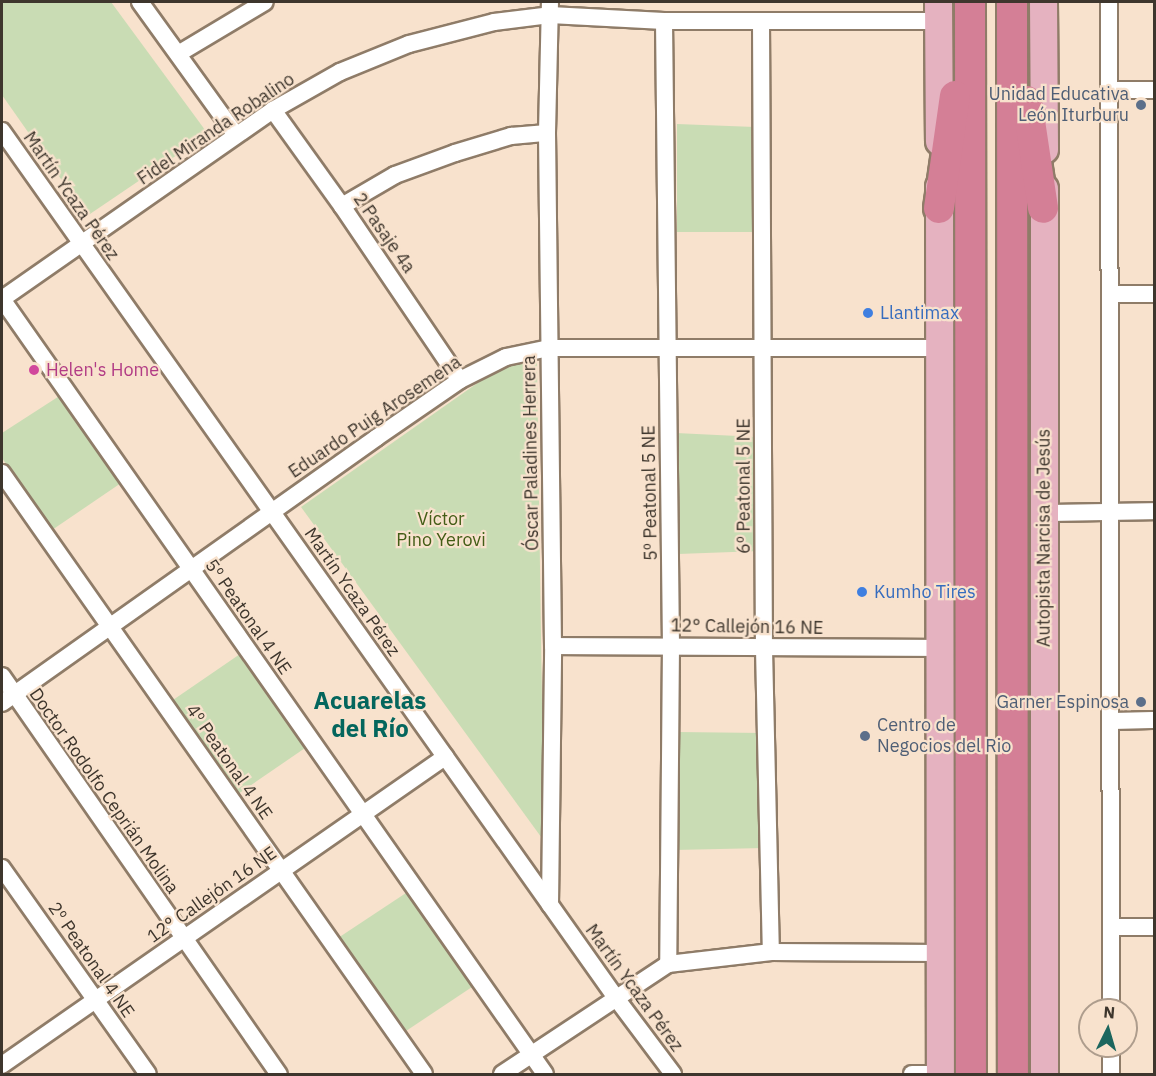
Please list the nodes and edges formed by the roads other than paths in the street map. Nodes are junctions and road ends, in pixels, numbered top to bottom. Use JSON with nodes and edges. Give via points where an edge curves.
{"nodes":[{"id":1,"x":140,"y":2,"type":"edge"},
{"id":2,"x":265,"y":2,"type":"edge"},
{"id":3,"x":970,"y":2,"type":"edge"},
{"id":4,"x":1012,"y":2,"type":"edge"},
{"id":5,"x":1043,"y":2,"type":"edge"},
{"id":6,"x":1109,"y":2,"type":"edge"},
{"id":7,"x":550,"y":8,"type":"edge"},
{"id":8,"x":938,"y":11,"type":"edge"},
{"id":9,"x":664,"y":21,"type":"junction"},
{"id":10,"x":761,"y":21,"type":"junction"},
{"id":11,"x":178,"y":54,"type":"junction"},
{"id":12,"x":1109,"y":90,"type":"junction"},
{"id":13,"x":1155,"y":90,"type":"edge"},
{"id":14,"x":273,"y":110,"type":"junction"},
{"id":15,"x":2,"y":131,"type":"edge"},
{"id":16,"x":547,"y":133,"type":"junction"},
{"id":17,"x":236,"y":135,"type":"junction"},
{"id":18,"x":342,"y":206,"type":"junction"},
{"id":19,"x":939,"y":207,"type":"junction"},
{"id":20,"x":1044,"y":208,"type":"junction"},
{"id":21,"x":81,"y":244,"type":"junction"},
{"id":22,"x":1110,"y":294,"type":"junction"},
{"id":23,"x":1155,"y":294,"type":"edge"},
{"id":24,"x":2,"y":299,"type":"edge"},
{"id":25,"x":667,"y":347,"type":"junction"},
{"id":26,"x":549,"y":348,"type":"junction"},
{"id":27,"x":939,"y":348,"type":"junction"},
{"id":28,"x":763,"y":349,"type":"junction"},
{"id":29,"x":460,"y":380,"type":"junction"},
{"id":30,"x":2,"y":472,"type":"edge"},
{"id":31,"x":271,"y":512,"type":"junction"},
{"id":32,"x":1110,"y":512,"type":"junction"},
{"id":33,"x":1155,"y":512,"type":"edge"},
{"id":34,"x":1044,"y":513,"type":"junction"},
{"id":35,"x":191,"y":569,"type":"junction"},
{"id":36,"x":109,"y":626,"type":"junction"},
{"id":37,"x":671,"y":645,"type":"junction"},
{"id":38,"x":553,"y":646,"type":"junction"},
{"id":39,"x":940,"y":648,"type":"junction"},
{"id":40,"x":765,"y":649,"type":"junction"},
{"id":41,"x":2,"y":676,"type":"edge"},
{"id":42,"x":8,"y":699,"type":"edge"},
{"id":43,"x":1155,"y":720,"type":"edge"},
{"id":44,"x":1111,"y":721,"type":"junction"},
{"id":45,"x":445,"y":756,"type":"junction"},
{"id":46,"x":363,"y":814,"type":"junction"},
{"id":47,"x":2,"y":868,"type":"edge"},
{"id":48,"x":281,"y":870,"type":"junction"},
{"id":49,"x":550,"y":905,"type":"junction"},
{"id":50,"x":1111,"y":927,"type":"junction"},
{"id":51,"x":1155,"y":927,"type":"edge"},
{"id":52,"x":183,"y":939,"type":"junction"},
{"id":53,"x":771,"y":952,"type":"junction"},
{"id":54,"x":940,"y":953,"type":"junction"},
{"id":55,"x":668,"y":964,"type":"junction"},
{"id":56,"x":616,"y":998,"type":"junction"},
{"id":57,"x":1111,"y":998,"type":"edge"},
{"id":58,"x":95,"y":1000,"type":"junction"},
{"id":59,"x":531,"y":1054,"type":"junction"},
{"id":60,"x":1111,"y":1058,"type":"edge"},
{"id":61,"x":5,"y":1065,"type":"edge"},
{"id":62,"x":148,"y":1074,"type":"edge"},
{"id":63,"x":279,"y":1074,"type":"edge"},
{"id":64,"x":424,"y":1074,"type":"edge"},
{"id":65,"x":502,"y":1074,"type":"edge"},
{"id":66,"x":545,"y":1074,"type":"edge"},
{"id":67,"x":673,"y":1074,"type":"edge"},
{"id":68,"x":912,"y":1074,"type":"edge"},
{"id":69,"x":940,"y":1074,"type":"edge"},
{"id":70,"x":971,"y":1074,"type":"edge"},
{"id":71,"x":1013,"y":1074,"type":"edge"},
{"id":72,"x":1044,"y":1074,"type":"edge"},
{"id":73,"x":1111,"y":1074,"type":"edge"}],
"edges":[{"from":1,"to":11,"type":"street"},
{"from":2,"to":11,"type":"street"},
{"from":3,"to":19,"type":"highway"},
{"from":3,"to":70,"type":"highway"},
{"from":4,"to":20,"type":"highway"},
{"from":4,"to":71,"type":"highway","name":"Autopista Narcisa de Jesús"},
{"from":5,"to":20,"type":"main road","name":"Autopista Narcisa de Jesús"},
{"from":6,"to":12,"type":"street"},
{"from":7,"to":9,"type":"street","name":"Fidel Miranda Robalino"},
{"from":7,"to":14,"type":"street","name":"Fidel Miranda Robalino","via":[[409,44],[340,72]]},
{"from":7,"to":16,"type":"street","name":"Óscar Paladines Herrera"},
{"from":8,"to":10,"type":"street","name":"Fidel Miranda Robalino"},
{"from":8,"to":19,"type":"main road"},
{"from":9,"to":10,"type":"street","name":"Fidel Miranda Robalino"},
{"from":9,"to":25,"type":"street","name":"5º Peatonal 5 NE"},
{"from":10,"to":28,"type":"street","name":"6º Peatonal 5 NE"},
{"from":11,"to":17,"type":"street"},
{"from":12,"to":13,"type":"street"},
{"from":12,"to":22,"type":"street"},
{"from":14,"to":17,"type":"street","name":"Fidel Miranda Robalino"},
{"from":14,"to":18,"type":"street","name":"2 Pasaje 4a"},
{"from":15,"to":21,"type":"street","name":"Martín Ycaza Pérez"},
{"from":16,"to":18,"type":"street","via":[[511,136],[456,153],[395,175]]},
{"from":16,"to":26,"type":"street","name":"Óscar Paladines Herrera"},
{"from":17,"to":21,"type":"street","name":"Fidel Miranda Robalino"},
{"from":18,"to":29,"type":"street","name":"2 Pasaje 4a"},
{"from":19,"to":27,"type":"main road"},
{"from":20,"to":34,"type":"main road","name":"Autopista Narcisa de Jesús"},
{"from":21,"to":24,"type":"street","name":"Fidel Miranda Robalino"},
{"from":21,"to":31,"type":"street","name":"Martín Ycaza Pérez"},
{"from":22,"to":23,"type":"street"},
{"from":22,"to":32,"type":"street"},
{"from":24,"to":35,"type":"street","name":"5º Peatonal 4 NE"},
{"from":25,"to":26,"type":"street","name":"Eduardo Puig Arosemena"},
{"from":25,"to":28,"type":"street","name":"Eduardo Puig Arosemena"},
{"from":25,"to":37,"type":"street","name":"5º Peatonal 5 NE"},
{"from":26,"to":29,"type":"street","name":"Eduardo Puig Arosemena","via":[[506,357]]},
{"from":26,"to":38,"type":"street","name":"Óscar Paladines Herrera"},
{"from":27,"to":28,"type":"street","name":"Eduardo Puig Arosemena"},
{"from":27,"to":39,"type":"main road"},
{"from":28,"to":40,"type":"street","name":"6º Peatonal 5 NE"},
{"from":29,"to":31,"type":"street","name":"Eduardo Puig Arosemena"},
{"from":30,"to":36,"type":"street","name":"4º Peatonal 4 NE"},
{"from":31,"to":35,"type":"street","name":"Eduardo Puig Arosemena"},
{"from":31,"to":45,"type":"street","name":"Martín Ycaza Pérez"},
{"from":32,"to":33,"type":"street"},
{"from":32,"to":34,"type":"street"},
{"from":32,"to":44,"type":"street"},
{"from":34,"to":72,"type":"main road","name":"Autopista Narcisa de Jesús"},
{"from":35,"to":36,"type":"street","name":"Eduardo Puig Arosemena"},
{"from":35,"to":46,"type":"street","name":"5º Peatonal 4 NE"},
{"from":36,"to":42,"type":"street","name":"Eduardo Puig Arosemena"},
{"from":36,"to":48,"type":"street","name":"4º Peatonal 4 NE"},
{"from":37,"to":38,"type":"street","name":"12° Callejón 16 NE"},
{"from":37,"to":40,"type":"street","name":"12° Callejón 16 NE"},
{"from":37,"to":55,"type":"street","name":"5º Peatonal 5 NE"},
{"from":38,"to":49,"type":"street","name":"Óscar Paladines Herrera"},
{"from":39,"to":40,"type":"street","name":"12° Callejón 16 NE"},
{"from":39,"to":54,"type":"main road"},
{"from":40,"to":53,"type":"street","name":"6º Peatonal 5 NE"},
{"from":41,"to":42,"type":"street","name":"Doctor Rodolfo Ceprián Molina"},
{"from":42,"to":52,"type":"street","name":"Doctor Rodolfo Ceprián Molina"},
{"from":43,"to":44,"type":"street"},
{"from":44,"to":50,"type":"street"},
{"from":45,"to":46,"type":"street","name":"12° Callejón 16 NE"},
{"from":45,"to":49,"type":"street","name":"Martín Ycaza Pérez"},
{"from":46,"to":48,"type":"street","name":"12° Callejón 16 NE"},
{"from":46,"to":59,"type":"street","name":"5º Peatonal 4 NE"},
{"from":47,"to":58,"type":"street","name":"2º Peatonal 4 NE"},
{"from":48,"to":52,"type":"street","name":"12° Callejón 16 NE"},
{"from":48,"to":64,"type":"street","name":"4º Peatonal 4 NE"},
{"from":49,"to":56,"type":"street","name":"Martín Ycaza Pérez"},
{"from":50,"to":51,"type":"street"},
{"from":50,"to":57,"type":"street"},
{"from":52,"to":58,"type":"street","name":"12° Callejón 16 NE"},
{"from":52,"to":63,"type":"street","name":"Doctor Rodolfo Ceprián Molina"},
{"from":53,"to":54,"type":"street"},
{"from":53,"to":55,"type":"street"},
{"from":54,"to":69,"type":"main road"},
{"from":55,"to":56,"type":"street"},
{"from":56,"to":59,"type":"street"},
{"from":56,"to":67,"type":"street","name":"Martín Ycaza Pérez"},
{"from":58,"to":61,"type":"street","name":"12° Callejón 16 NE"},
{"from":58,"to":62,"type":"street","name":"2º Peatonal 4 NE"},
{"from":59,"to":65,"type":"street"},
{"from":59,"to":66,"type":"street","name":"5º Peatonal 4 NE"},
{"from":60,"to":73,"type":"street"},
{"from":68,"to":69,"type":"street"}]}
